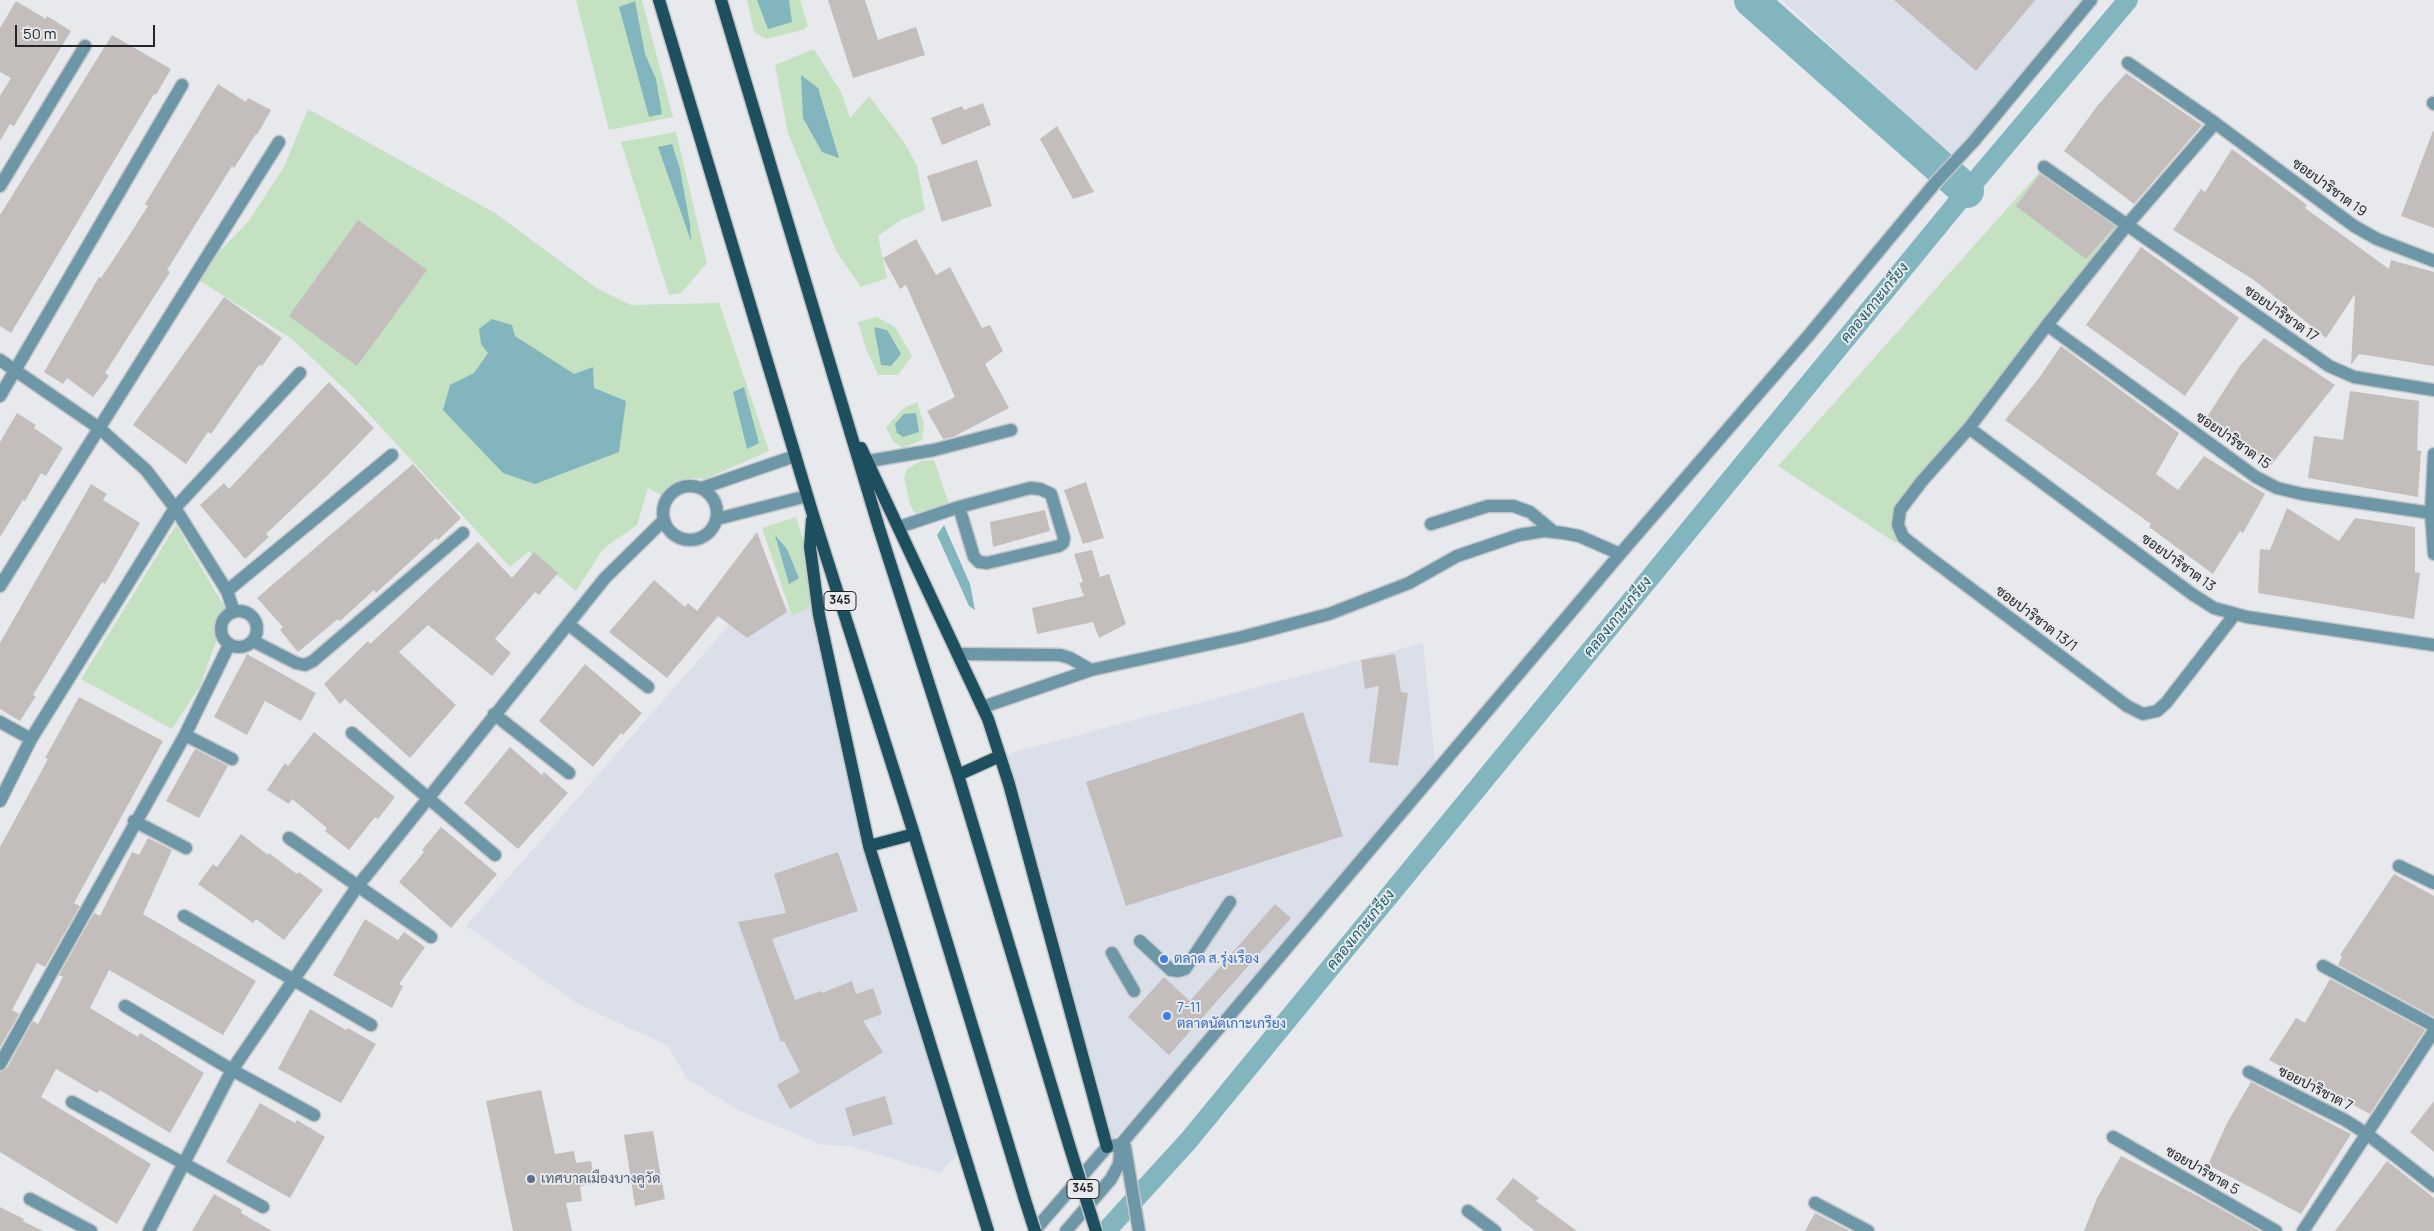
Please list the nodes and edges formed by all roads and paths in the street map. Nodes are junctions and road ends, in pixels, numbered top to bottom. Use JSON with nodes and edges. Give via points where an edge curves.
{"nodes":[{"id":1,"x":659,"y":0,"type":"edge"},
{"id":2,"x":721,"y":0,"type":"edge"},
{"id":3,"x":2091,"y":0,"type":"edge"},
{"id":4,"x":86,"y":46,"type":"dead end"},
{"id":5,"x":2128,"y":63,"type":"dead end"},
{"id":6,"x":182,"y":85,"type":"dead end"},
{"id":7,"x":2216,"y":123,"type":"junction"},
{"id":8,"x":279,"y":142,"type":"dead end"},
{"id":9,"x":2044,"y":166,"type":"dead end"},
{"id":10,"x":0,"y":186,"type":"edge"},
{"id":11,"x":2127,"y":225,"type":"junction"},
{"id":12,"x":2434,"y":261,"type":"edge"},
{"id":13,"x":2047,"y":325,"type":"junction"},
{"id":14,"x":0,"y":360,"type":"edge"},
{"id":15,"x":16,"y":370,"type":"junction"},
{"id":16,"x":300,"y":373,"type":"dead end"},
{"id":17,"x":2434,"y":390,"type":"edge"},
{"id":18,"x":0,"y":396,"type":"edge"},
{"id":19,"x":99,"y":428,"type":"junction"},
{"id":20,"x":850,"y":428,"type":"junction"},
{"id":21,"x":1969,"y":428,"type":"junction"},
{"id":22,"x":1010,"y":430,"type":"dead end"},
{"id":23,"x":2434,"y":454,"type":"edge"},
{"id":24,"x":392,"y":455,"type":"dead end"},
{"id":25,"x":795,"y":456,"type":"junction"},
{"id":26,"x":868,"y":461,"type":"junction"},
{"id":27,"x":702,"y":488,"type":"junction"},
{"id":28,"x":807,"y":496,"type":"junction"},
{"id":29,"x":958,"y":507,"type":"junction"},
{"id":30,"x":175,"y":508,"type":"junction"},
{"id":31,"x":2431,"y":513,"type":"junction"},
{"id":32,"x":812,"y":515,"type":"junction"},
{"id":33,"x":717,"y":519,"type":"junction"},
{"id":34,"x":664,"y":520,"type":"junction"},
{"id":35,"x":1431,"y":524,"type":"dead end"},
{"id":36,"x":899,"y":527,"type":"junction"},
{"id":37,"x":1554,"y":532,"type":"junction"},
{"id":38,"x":463,"y":533,"type":"dead end"},
{"id":39,"x":2434,"y":547,"type":"edge"},
{"id":40,"x":1620,"y":554,"type":"junction"},
{"id":41,"x":0,"y":586,"type":"edge"},
{"id":42,"x":227,"y":591,"type":"junction"},
{"id":43,"x":234,"y":612,"type":"junction"},
{"id":44,"x":2235,"y":614,"type":"junction"},
{"id":45,"x":568,"y":624,"type":"junction"},
{"id":46,"x":253,"y":641,"type":"junction"},
{"id":47,"x":230,"y":645,"type":"junction"},
{"id":48,"x":2434,"y":645,"type":"edge"},
{"id":49,"x":958,"y":654,"type":"junction"},
{"id":50,"x":1091,"y":670,"type":"junction"},
{"id":51,"x":648,"y":687,"type":"dead end"},
{"id":52,"x":983,"y":707,"type":"junction"},
{"id":53,"x":494,"y":714,"type":"junction"},
{"id":54,"x":0,"y":722,"type":"edge"},
{"id":55,"x":352,"y":733,"type":"dead end"},
{"id":56,"x":185,"y":735,"type":"junction"},
{"id":57,"x":31,"y":739,"type":"junction"},
{"id":58,"x":1000,"y":756,"type":"junction"},
{"id":59,"x":232,"y":759,"type":"dead end"},
{"id":60,"x":569,"y":773,"type":"dead end"},
{"id":61,"x":958,"y":775,"type":"junction"},
{"id":62,"x":429,"y":798,"type":"junction"},
{"id":63,"x":0,"y":801,"type":"edge"},
{"id":64,"x":134,"y":821,"type":"junction"},
{"id":65,"x":914,"y":834,"type":"junction"},
{"id":66,"x":289,"y":838,"type":"dead end"},
{"id":67,"x":869,"y":846,"type":"junction"},
{"id":68,"x":186,"y":848,"type":"dead end"},
{"id":69,"x":496,"y":855,"type":"dead end"},
{"id":70,"x":2399,"y":866,"type":"dead end"},
{"id":71,"x":2434,"y":883,"type":"edge"},
{"id":72,"x":357,"y":887,"type":"junction"},
{"id":73,"x":1230,"y":902,"type":"dead end"},
{"id":74,"x":184,"y":916,"type":"dead end"},
{"id":75,"x":431,"y":937,"type":"dead end"},
{"id":76,"x":1140,"y":941,"type":"dead end"},
{"id":77,"x":1112,"y":953,"type":"dead end"},
{"id":78,"x":2323,"y":966,"type":"dead end"},
{"id":79,"x":293,"y":979,"type":"junction"},
{"id":80,"x":1134,"y":991,"type":"dead end"},
{"id":81,"x":125,"y":1006,"type":"dead end"},
{"id":82,"x":371,"y":1025,"type":"dead end"},
{"id":83,"x":2434,"y":1026,"type":"edge"},
{"id":84,"x":2434,"y":1031,"type":"edge"},
{"id":85,"x":0,"y":1064,"type":"edge"},
{"id":86,"x":232,"y":1070,"type":"junction"},
{"id":87,"x":2249,"y":1072,"type":"dead end"},
{"id":88,"x":72,"y":1102,"type":"dead end"},
{"id":89,"x":314,"y":1115,"type":"dead end"},
{"id":90,"x":2367,"y":1134,"type":"junction"},
{"id":91,"x":2113,"y":1136,"type":"dead end"},
{"id":92,"x":1123,"y":1142,"type":"junction"},
{"id":93,"x":1107,"y":1148,"type":"junction"},
{"id":94,"x":184,"y":1163,"type":"junction"},
{"id":95,"x":2434,"y":1186,"type":"edge"},
{"id":96,"x":30,"y":1199,"type":"dead end"},
{"id":97,"x":1815,"y":1203,"type":"dead end"},
{"id":98,"x":263,"y":1207,"type":"dead end"},
{"id":99,"x":1468,"y":1211,"type":"dead end"},
{"id":100,"x":91,"y":1231,"type":"edge"},
{"id":101,"x":149,"y":1231,"type":"edge"},
{"id":102,"x":988,"y":1231,"type":"edge"},
{"id":103,"x":1034,"y":1231,"type":"edge"},
{"id":104,"x":1066,"y":1231,"type":"edge"},
{"id":105,"x":1096,"y":1231,"type":"edge"},
{"id":106,"x":1139,"y":1231,"type":"edge"},
{"id":107,"x":1495,"y":1231,"type":"edge"},
{"id":108,"x":1868,"y":1231,"type":"edge"},
{"id":109,"x":2276,"y":1231,"type":"edge"},
{"id":110,"x":2303,"y":1231,"type":"edge"}],
"edges":[{"from":1,"to":25,"type":"main road","number":"345"},
{"from":2,"to":20,"type":"main road","number":"345"},
{"from":3,"to":40,"type":"street"},
{"from":4,"to":10,"type":"street"},
{"from":5,"to":7,"type":"street","name":"ซอยปาริชาต 19"},
{"from":6,"to":15,"type":"street"},
{"from":7,"to":11,"type":"street","name":"ซอยปาริชาต 13/1"},
{"from":7,"to":12,"type":"street","name":"ซอยปาริชาต 19","via":[[2354,226],[2377,239]]},
{"from":8,"to":19,"type":"street"},
{"from":9,"to":11,"type":"street","name":"ซอยปาริชาต 17"},
{"from":11,"to":13,"type":"street","name":"ซอยปาริชาต 13/1"},
{"from":11,"to":17,"type":"street","name":"ซอยปาริชาต 17","via":[[2329,366],[2354,377]]},
{"from":13,"to":21,"type":"street","name":"ซอยปาริชาต 13/1"},
{"from":13,"to":31,"type":"street","name":"ซอยปาริชาต 15","via":[[2263,481],[2302,494]]},
{"from":14,"to":15,"type":"street"},
{"from":15,"to":18,"type":"street"},
{"from":15,"to":19,"type":"street"},
{"from":16,"to":30,"type":"street"},
{"from":19,"to":30,"type":"street","via":[[146,470]]},
{"from":19,"to":41,"type":"street"},
{"from":20,"to":26,"type":"main road"},
{"from":20,"to":61,"type":"main road","number":"345"},
{"from":21,"to":44,"type":"street","name":"ซอยปาริชาต 13","via":[[2192,594],[2214,608]]},
{"from":21,"to":44,"type":"street","name":"ซอยปาริชาต 13/1","via":[[1900,510],[1898,525],[1904,537],[2127,706],[2143,714],[2157,711]]},
{"from":22,"to":26,"type":"street","via":[[934,450]]},
{"from":23,"to":31,"type":"street"},
{"from":24,"to":42,"type":"street"},
{"from":25,"to":27,"type":"street"},
{"from":25,"to":28,"type":"main road","number":"345"},
{"from":26,"to":36,"type":"main road"},
{"from":27,"to":33,"type":"street","via":[[716,504]]},
{"from":27,"to":34,"type":"street","via":[[687,486],[673,492],[664,505]]},
{"from":28,"to":32,"type":"main road","number":"345"},
{"from":28,"to":33,"type":"street"},
{"from":29,"to":29,"type":"street","via":[[1030,488],[1045,491],[1051,494],[1063,543],[987,563],[979,562],[974,557]]},
{"from":29,"to":36,"type":"street"},
{"from":30,"to":42,"type":"street"},
{"from":30,"to":57,"type":"street"},
{"from":31,"to":39,"type":"street"},
{"from":32,"to":65,"type":"main road","number":"345"},
{"from":32,"to":67,"type":"main road","via":[[810,547],[819,615]]},
{"from":33,"to":34,"type":"street","via":[[705,537],[691,541],[677,537]]},
{"from":34,"to":45,"type":"street","via":[[605,578]]},
{"from":35,"to":37,"type":"street","via":[[1488,506],[1513,506],[1530,512]]},
{"from":36,"to":49,"type":"main road"},
{"from":37,"to":40,"type":"street","via":[[1579,536]]},
{"from":37,"to":50,"type":"street","via":[[1519,535],[1457,556],[1409,583],[1329,614]]},
{"from":38,"to":46,"type":"street","via":[[305,666]]},
{"from":40,"to":92,"type":"street"},
{"from":42,"to":43,"type":"street"},
{"from":43,"to":46,"type":"street","via":[[247,613],[252,617],[257,629]]},
{"from":43,"to":47,"type":"street","via":[[223,620],[221,627],[221,634]]},
{"from":44,"to":48,"type":"street","name":"ซอยปาริชาต 13"},
{"from":45,"to":51,"type":"street"},
{"from":45,"to":53,"type":"street"},
{"from":46,"to":47,"type":"street","via":[[238,648]]},
{"from":47,"to":56,"type":"street"},
{"from":49,"to":50,"type":"street","via":[[1060,655]]},
{"from":49,"to":52,"type":"main road"},
{"from":50,"to":52,"type":"street"},
{"from":52,"to":58,"type":"main road"},
{"from":53,"to":60,"type":"street"},
{"from":53,"to":62,"type":"street"},
{"from":54,"to":57,"type":"street"},
{"from":55,"to":62,"type":"street"},
{"from":56,"to":59,"type":"street"},
{"from":56,"to":64,"type":"street"},
{"from":57,"to":63,"type":"street"},
{"from":58,"to":61,"type":"main road"},
{"from":58,"to":93,"type":"main road"},
{"from":61,"to":105,"type":"main road","number":"345","bridge":true},
{"from":62,"to":69,"type":"street"},
{"from":62,"to":72,"type":"street"},
{"from":64,"to":68,"type":"street"},
{"from":64,"to":85,"type":"street"},
{"from":65,"to":67,"type":"main road"},
{"from":65,"to":103,"type":"main road","number":"345","bridge":true},
{"from":66,"to":72,"type":"street"},
{"from":67,"to":102,"type":"main road"},
{"from":70,"to":71,"type":"street"},
{"from":72,"to":75,"type":"street"},
{"from":72,"to":79,"type":"street"},
{"from":73,"to":76,"type":"street","via":[[1185,969],[1171,970]]},
{"from":74,"to":79,"type":"street"},
{"from":77,"to":80,"type":"street"},
{"from":78,"to":83,"type":"street"},
{"from":79,"to":82,"type":"street"},
{"from":79,"to":86,"type":"street"},
{"from":81,"to":86,"type":"street"},
{"from":84,"to":90,"type":"street"},
{"from":86,"to":89,"type":"street"},
{"from":86,"to":94,"type":"street"},
{"from":87,"to":90,"type":"street","name":"ซอยปาริชาต 7"},
{"from":88,"to":94,"type":"street"},
{"from":90,"to":95,"type":"street","name":"ซอยปาริชาต 7"},
{"from":90,"to":110,"type":"street"},
{"from":91,"to":109,"type":"street","name":"ซอยปาริชาต 5"},
{"from":92,"to":93,"type":"street"},
{"from":92,"to":104,"type":"street","via":[[1112,1179]]},
{"from":92,"to":106,"type":"street"},
{"from":93,"to":103,"type":"street"},
{"from":94,"to":98,"type":"street"},
{"from":94,"to":101,"type":"street"},
{"from":96,"to":100,"type":"street"},
{"from":97,"to":108,"type":"street"},
{"from":99,"to":107,"type":"street"}]}
